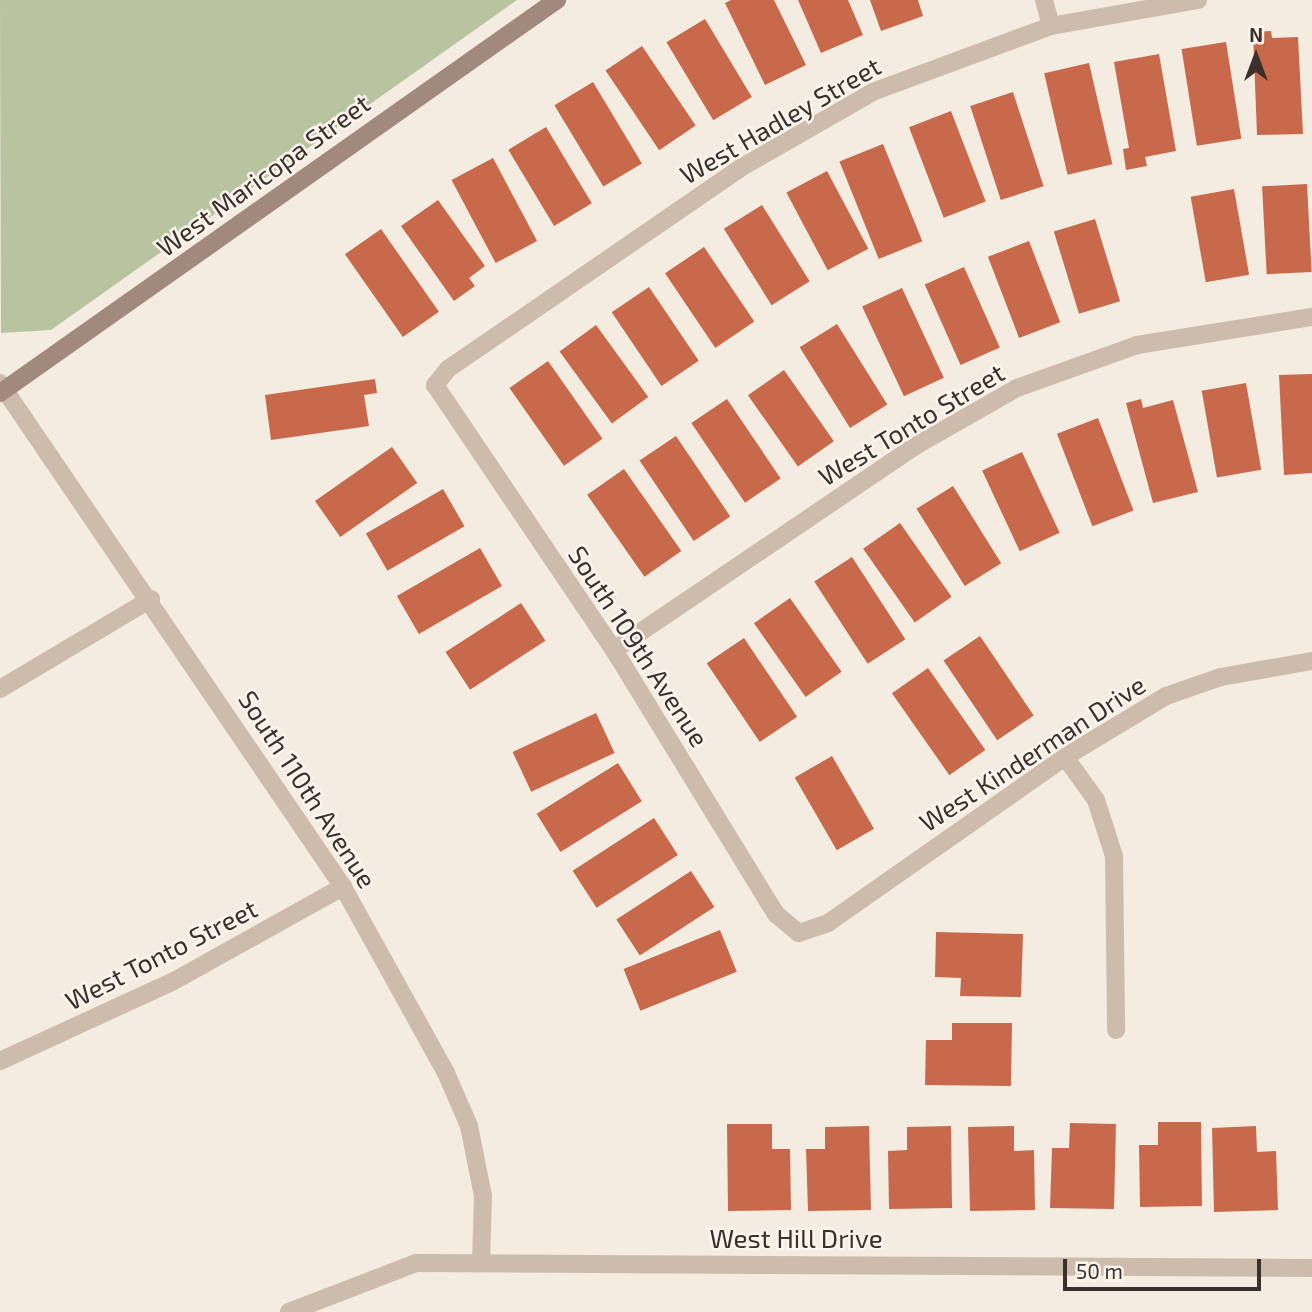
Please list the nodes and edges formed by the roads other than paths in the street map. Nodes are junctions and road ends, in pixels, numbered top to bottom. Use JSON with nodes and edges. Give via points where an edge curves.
{"nodes":[{"id":1,"x":557,"y":0,"type":"edge"},
{"id":2,"x":1044,"y":0,"type":"edge"},
{"id":3,"x":1198,"y":0,"type":"edge"},
{"id":4,"x":1051,"y":26,"type":"junction"},
{"id":5,"x":1312,"y":317,"type":"edge"},
{"id":6,"x":435,"y":386,"type":"joint"},
{"id":7,"x":1,"y":389,"type":"edge"},
{"id":8,"x":151,"y":599,"type":"junction"},
{"id":9,"x":614,"y":650,"type":"junction"},
{"id":10,"x":1312,"y":661,"type":"edge"},
{"id":11,"x":0,"y":689,"type":"edge"},
{"id":12,"x":1065,"y":757,"type":"junction"},
{"id":13,"x":343,"y":887,"type":"junction"},
{"id":14,"x":799,"y":933,"type":"joint"},
{"id":15,"x":1116,"y":1030,"type":"dead end"},
{"id":16,"x":0,"y":1061,"type":"edge"},
{"id":17,"x":481,"y":1262,"type":"junction"},
{"id":18,"x":1312,"y":1268,"type":"edge"},
{"id":19,"x":289,"y":1312,"type":"edge"}],
"edges":[{"from":1,"to":7,"type":"street","name":"West Maricopa Street"},
{"from":2,"to":4,"type":"street"},
{"from":3,"to":4,"type":"street","name":"West Hadley Street"},
{"from":4,"to":6,"type":"street","name":"West Hadley Street","via":[[873,92],[742,167],[459,361]]},
{"from":5,"to":9,"type":"street","name":"West Tonto Street","via":[[1137,345],[1017,388],[917,445]]},
{"from":6,"to":9,"type":"street","name":"South 109th Avenue"},
{"from":7,"to":8,"type":"street","name":"South 110th Avenue"},
{"from":8,"to":11,"type":"street"},
{"from":8,"to":13,"type":"street","name":"South 110th Avenue"},
{"from":9,"to":14,"type":"street","name":"South 109th Avenue","via":[[776,914]]},
{"from":10,"to":12,"type":"street","name":"West Kinderman Drive","via":[[1202,682],[1166,696]]},
{"from":12,"to":14,"type":"street","name":"West Kinderman Drive","via":[[828,923]]},
{"from":12,"to":15,"type":"street","via":[[1096,800],[1114,856]]},
{"from":13,"to":16,"type":"street","name":"West Tonto Street","via":[[172,982]]},
{"from":13,"to":17,"type":"street","name":"South 110th Avenue","via":[[469,1126],[483,1196]]},
{"from":17,"to":18,"type":"street","name":"West Hill Drive"},
{"from":17,"to":19,"type":"street","name":"West Hill Drive","via":[[416,1263]]}]}
